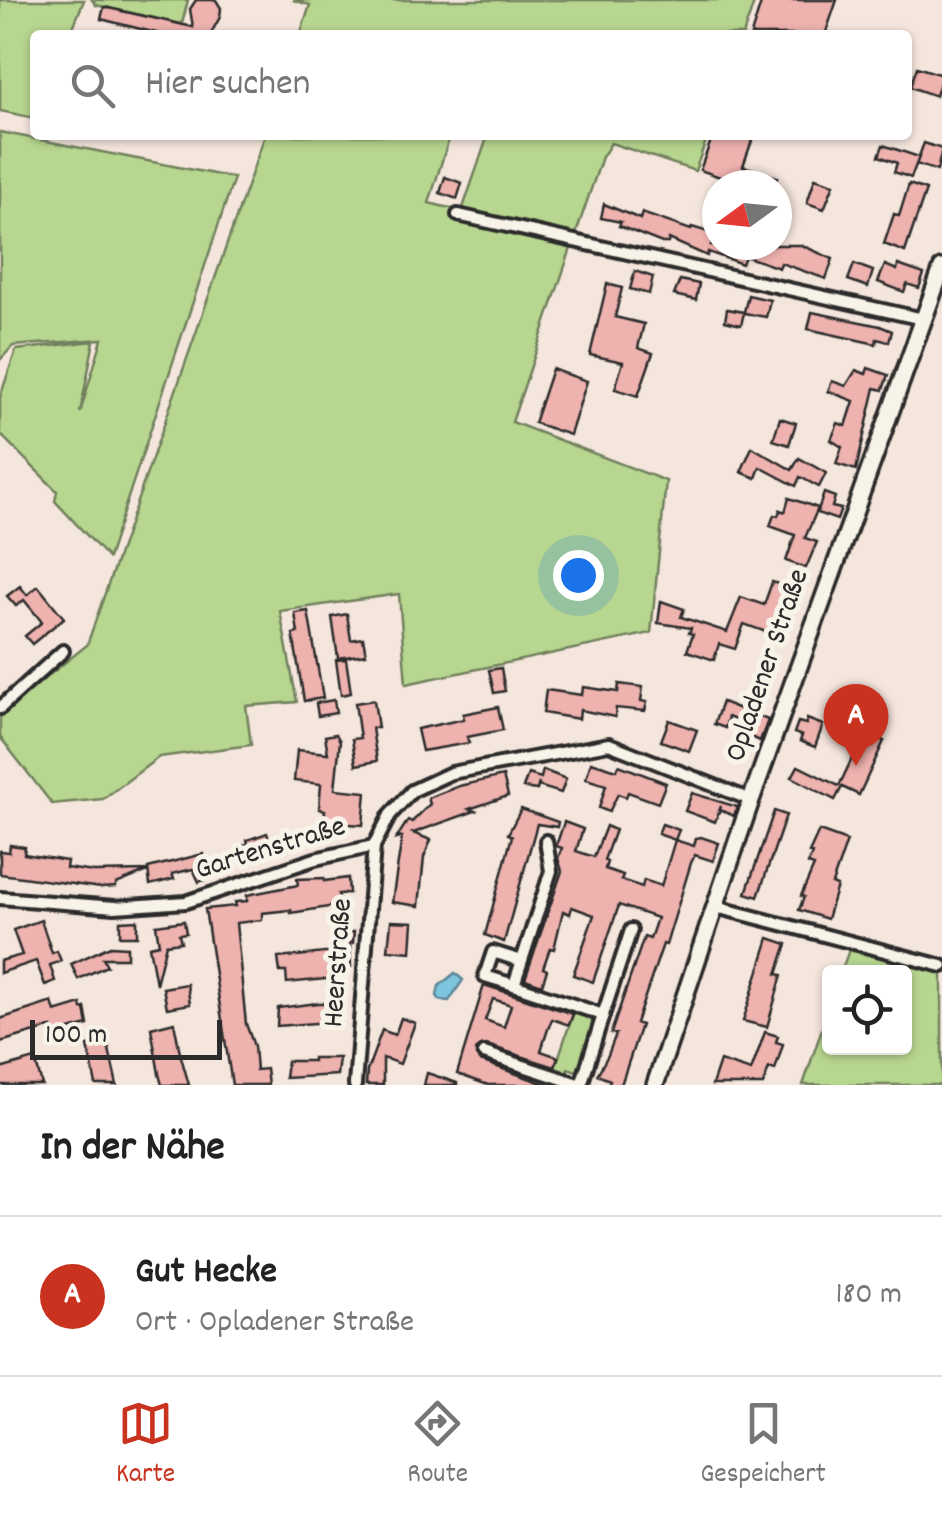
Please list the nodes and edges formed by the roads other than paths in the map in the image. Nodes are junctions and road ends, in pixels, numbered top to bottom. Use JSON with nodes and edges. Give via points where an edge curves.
{"nodes":[{"id":1,"x":458,"y":215,"type":"dead end"},
{"id":2,"x":942,"y":268,"type":"edge"},
{"id":3,"x":924,"y":319,"type":"junction"},
{"id":4,"x":64,"y":650,"type":"dead end"},
{"id":5,"x":0,"y":708,"type":"edge"},
{"id":6,"x":751,"y":800,"type":"junction"},
{"id":7,"x":546,"y":841,"type":"dead end"},
{"id":8,"x":374,"y":846,"type":"junction"},
{"id":9,"x":0,"y":898,"type":"edge"},
{"id":10,"x":716,"y":907,"type":"junction"},
{"id":11,"x":631,"y":930,"type":"dead end"},
{"id":12,"x":521,"y":961,"type":"junction"},
{"id":13,"x":942,"y":966,"type":"edge"},
{"id":14,"x":514,"y":985,"type":"junction"},
{"id":15,"x":603,"y":1015,"type":"junction"},
{"id":16,"x":484,"y":1054,"type":"dead end"},
{"id":17,"x":355,"y":1085,"type":"edge"},
{"id":18,"x":581,"y":1085,"type":"edge"},
{"id":19,"x":656,"y":1085,"type":"edge"}],
"edges":[{"from":1,"to":3,"type":"street"},
{"from":2,"to":3,"type":"main road","name":"Opladener Straße"},
{"from":3,"to":6,"type":"main road","name":"Opladener Straße"},
{"from":4,"to":5,"type":"street"},
{"from":6,"to":8,"type":"street","name":"Gartenstraße","via":[[610,744],[451,773],[412,791]]},
{"from":6,"to":10,"type":"main road","name":"Opladener Straße"},
{"from":7,"to":12,"type":"street","via":[[551,870]]},
{"from":8,"to":9,"type":"street","name":"Gartenstraße","via":[[186,902],[115,907]]},
{"from":8,"to":17,"type":"street","name":"Heerstraße"},
{"from":10,"to":13,"type":"street"},
{"from":10,"to":19,"type":"main road","name":"Opladener Straße"},
{"from":11,"to":15,"type":"street"},
{"from":12,"to":14,"type":"street"},
{"from":12,"to":14,"type":"street","via":[[493,952],[486,976]]},
{"from":14,"to":15,"type":"street"},
{"from":15,"to":18,"type":"street"},
{"from":16,"to":18,"type":"street"}]}
